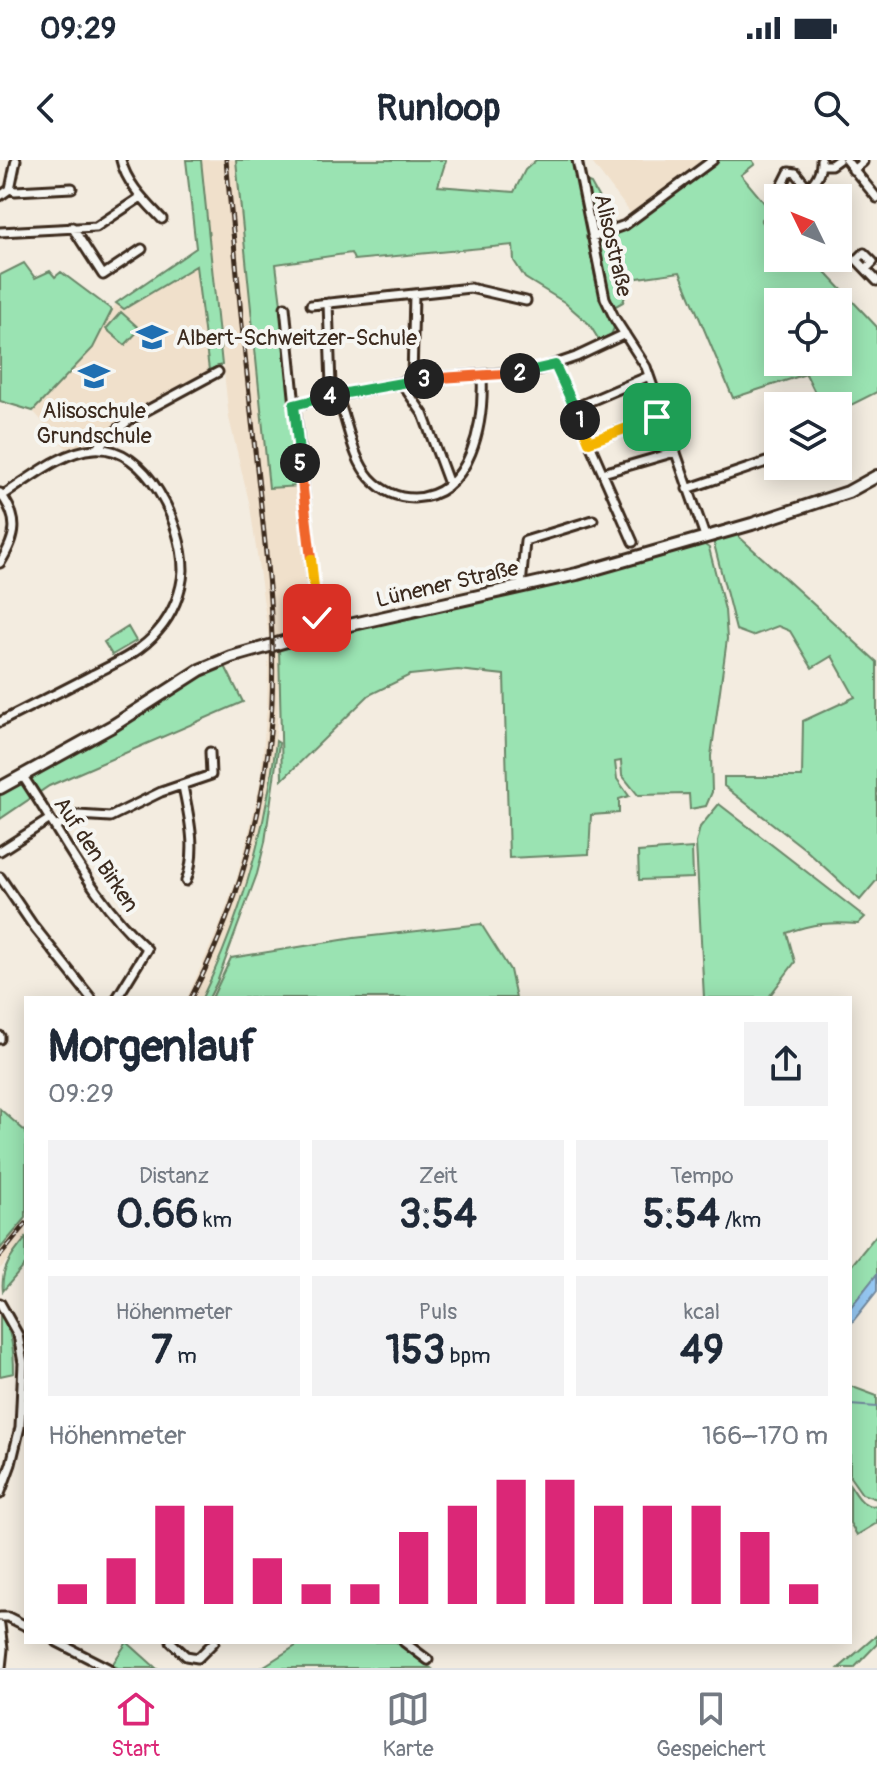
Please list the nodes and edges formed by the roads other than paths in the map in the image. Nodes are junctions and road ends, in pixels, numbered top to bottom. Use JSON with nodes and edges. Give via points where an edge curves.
{"nodes":[{"id":1,"x":16,"y":160,"type":"edge"},
{"id":2,"x":121,"y":160,"type":"edge"},
{"id":3,"x":577,"y":160,"type":"edge"},
{"id":4,"x":713,"y":160,"type":"edge"},
{"id":5,"x":838,"y":160,"type":"edge"},
{"id":6,"x":846,"y":160,"type":"edge"},
{"id":7,"x":861,"y":160,"type":"edge"},
{"id":8,"x":822,"y":163,"type":"edge"},
{"id":9,"x":853,"y":170,"type":"junction"},
{"id":10,"x":783,"y":184,"type":"edge"},
{"id":11,"x":805,"y":184,"type":"edge"},
{"id":12,"x":811,"y":184,"type":"edge"},
{"id":13,"x":72,"y":188,"type":"dead end"},
{"id":14,"x":10,"y":189,"type":"junction"},
{"id":15,"x":0,"y":196,"type":"edge"},
{"id":16,"x":141,"y":197,"type":"junction"},
{"id":17,"x":877,"y":198,"type":"edge"},
{"id":18,"x":162,"y":219,"type":"dead end"},
{"id":19,"x":72,"y":227,"type":"junction"},
{"id":20,"x":0,"y":232,"type":"edge"},
{"id":21,"x":592,"y":237,"type":"junction"},
{"id":22,"x":142,"y":249,"type":"dead end"},
{"id":23,"x":866,"y":269,"type":"dead end"},
{"id":24,"x":877,"y":281,"type":"edge"},
{"id":25,"x":414,"y":294,"type":"junction"},
{"id":26,"x":526,"y":301,"type":"dead end"},
{"id":27,"x":328,"y":303,"type":"junction"},
{"id":28,"x":311,"y":305,"type":"dead end"},
{"id":29,"x":285,"y":307,"type":"dead end"},
{"id":30,"x":625,"y":334,"type":"junction"},
{"id":31,"x":555,"y":365,"type":"junction"},
{"id":32,"x":218,"y":372,"type":"dead end"},
{"id":33,"x":482,"y":376,"type":"junction"},
{"id":34,"x":649,"y":376,"type":"junction"},
{"id":35,"x":412,"y":380,"type":"junction"},
{"id":36,"x":401,"y":382,"type":"junction"},
{"id":37,"x":334,"y":395,"type":"junction"},
{"id":38,"x":294,"y":405,"type":"junction"},
{"id":39,"x":574,"y":408,"type":"junction"},
{"id":40,"x":663,"y":414,"type":"junction"},
{"id":41,"x":589,"y":442,"type":"junction"},
{"id":42,"x":97,"y":448,"type":"junction"},
{"id":43,"x":675,"y":452,"type":"junction"},
{"id":44,"x":764,"y":463,"type":"edge"},
{"id":45,"x":603,"y":473,"type":"junction"},
{"id":46,"x":877,"y":476,"type":"edge"},
{"id":47,"x":449,"y":484,"type":"junction"},
{"id":48,"x":687,"y":489,"type":"junction"},
{"id":49,"x":1,"y":494,"type":"edge"},
{"id":50,"x":593,"y":520,"type":"dead end"},
{"id":51,"x":705,"y":536,"type":"junction"},
{"id":52,"x":633,"y":542,"type":"dead end"},
{"id":53,"x":0,"y":563,"type":"edge"},
{"id":54,"x":521,"y":587,"type":"junction"},
{"id":55,"x":318,"y":632,"type":"junction"},
{"id":56,"x":0,"y":722,"type":"edge"},
{"id":57,"x":210,"y":752,"type":"dead end"},
{"id":58,"x":22,"y":775,"type":"junction"},
{"id":59,"x":183,"y":786,"type":"junction"},
{"id":60,"x":0,"y":788,"type":"edge"},
{"id":61,"x":52,"y":823,"type":"junction"},
{"id":62,"x":0,"y":851,"type":"edge"},
{"id":63,"x":0,"y":877,"type":"edge"},
{"id":64,"x":186,"y":881,"type":"dead end"},
{"id":65,"x":89,"y":996,"type":"edge"},
{"id":66,"x":118,"y":996,"type":"edge"},
{"id":67,"x":0,"y":1303,"type":"edge"},
{"id":68,"x":24,"y":1350,"type":"edge"},
{"id":69,"x":0,"y":1494,"type":"edge"},
{"id":70,"x":0,"y":1617,"type":"edge"},
{"id":71,"x":0,"y":1625,"type":"edge"},
{"id":72,"x":24,"y":1625,"type":"edge"},
{"id":73,"x":61,"y":1644,"type":"edge"},
{"id":74,"x":173,"y":1644,"type":"edge"},
{"id":75,"x":212,"y":1644,"type":"edge"},
{"id":76,"x":406,"y":1644,"type":"edge"},
{"id":77,"x":428,"y":1660,"type":"dead end"},
{"id":78,"x":1,"y":1668,"type":"edge"},
{"id":79,"x":108,"y":1668,"type":"edge"}],
"edges":[{"from":1,"to":14,"type":"street"},
{"from":2,"to":16,"type":"street"},
{"from":3,"to":21,"type":"street","name":"Alisostraße"},
{"from":4,"to":21,"type":"street","via":[[633,220]]},
{"from":5,"to":8,"type":"street"},
{"from":6,"to":9,"type":"street"},
{"from":7,"to":9,"type":"street"},
{"from":8,"to":12,"type":"street"},
{"from":9,"to":17,"type":"street"},
{"from":10,"to":11,"type":"street","via":[[789,172]]},
{"from":13,"to":14,"type":"street"},
{"from":14,"to":15,"type":"street"},
{"from":16,"to":18,"type":"street"},
{"from":16,"to":19,"type":"street","via":[[96,227]]},
{"from":19,"to":20,"type":"street"},
{"from":19,"to":22,"type":"street","via":[[103,275]]},
{"from":21,"to":30,"type":"street","name":"Alisostraße","via":[[605,298]]},
{"from":23,"to":24,"type":"street"},
{"from":25,"to":26,"type":"street","via":[[470,288]]},
{"from":25,"to":27,"type":"street"},
{"from":25,"to":35,"type":"street"},
{"from":27,"to":28,"type":"street"},
{"from":27,"to":37,"type":"street"},
{"from":29,"to":38,"type":"street"},
{"from":30,"to":31,"type":"street"},
{"from":30,"to":34,"type":"street","name":"Alisostraße"},
{"from":31,"to":33,"type":"street"},
{"from":31,"to":39,"type":"street"},
{"from":32,"to":42,"type":"street","via":[[129,420]]},
{"from":33,"to":35,"type":"street"},
{"from":33,"to":47,"type":"street","via":[[476,440]]},
{"from":34,"to":39,"type":"street"},
{"from":34,"to":40,"type":"street","name":"Alisostraße"},
{"from":35,"to":36,"type":"street"},
{"from":36,"to":37,"type":"street"},
{"from":36,"to":47,"type":"street","via":[[423,414]]},
{"from":37,"to":38,"type":"street"},
{"from":37,"to":47,"type":"street","via":[[362,467],[377,485],[396,496],[419,498]]},
{"from":38,"to":55,"type":"street"},
{"from":39,"to":41,"type":"street"},
{"from":40,"to":41,"type":"street"},
{"from":40,"to":43,"type":"street","name":"Alisostraße"},
{"from":41,"to":45,"type":"street"},
{"from":42,"to":49,"type":"street","via":[[68,456]]},
{"from":42,"to":56,"type":"street","via":[[139,465],[171,514],[183,569],[176,600],[146,644]]},
{"from":43,"to":45,"type":"street"},
{"from":43,"to":48,"type":"street","name":"Alisostraße"},
{"from":44,"to":48,"type":"street"},
{"from":45,"to":52,"type":"street"},
{"from":46,"to":51,"type":"main road","name":"Lünener Straße","via":[[848,492]]},
{"from":48,"to":51,"type":"street","name":"Alisostraße"},
{"from":49,"to":53,"type":"street","via":[[12,511],[14,531]]},
{"from":50,"to":54,"type":"street","via":[[525,541]]},
{"from":51,"to":54,"type":"main road","name":"Lünener Straße"},
{"from":54,"to":55,"type":"main road","name":"Lünener Straße"},
{"from":55,"to":58,"type":"main road","name":"Lünener Straße","via":[[209,665]]},
{"from":57,"to":59,"type":"street","via":[[211,775]]},
{"from":58,"to":60,"type":"main road","name":"Lünener Straße"},
{"from":58,"to":61,"type":"street","name":"Auf den Birken"},
{"from":59,"to":61,"type":"street","via":[[110,817],[78,815]]},
{"from":59,"to":64,"type":"street","via":[[193,852]]},
{"from":61,"to":62,"type":"street"},
{"from":61,"to":66,"type":"street","name":"Auf den Birken","via":[[108,908],[147,949]]},
{"from":63,"to":65,"type":"street"},
{"from":67,"to":68,"type":"street"},
{"from":68,"to":69,"type":"street","via":[[20,1427]]},
{"from":70,"to":72,"type":"street"},
{"from":71,"to":78,"type":"street"},
{"from":73,"to":79,"type":"street"},
{"from":74,"to":75,"type":"street","via":[[186,1656],[198,1658]]},
{"from":76,"to":77,"type":"street"}]}
